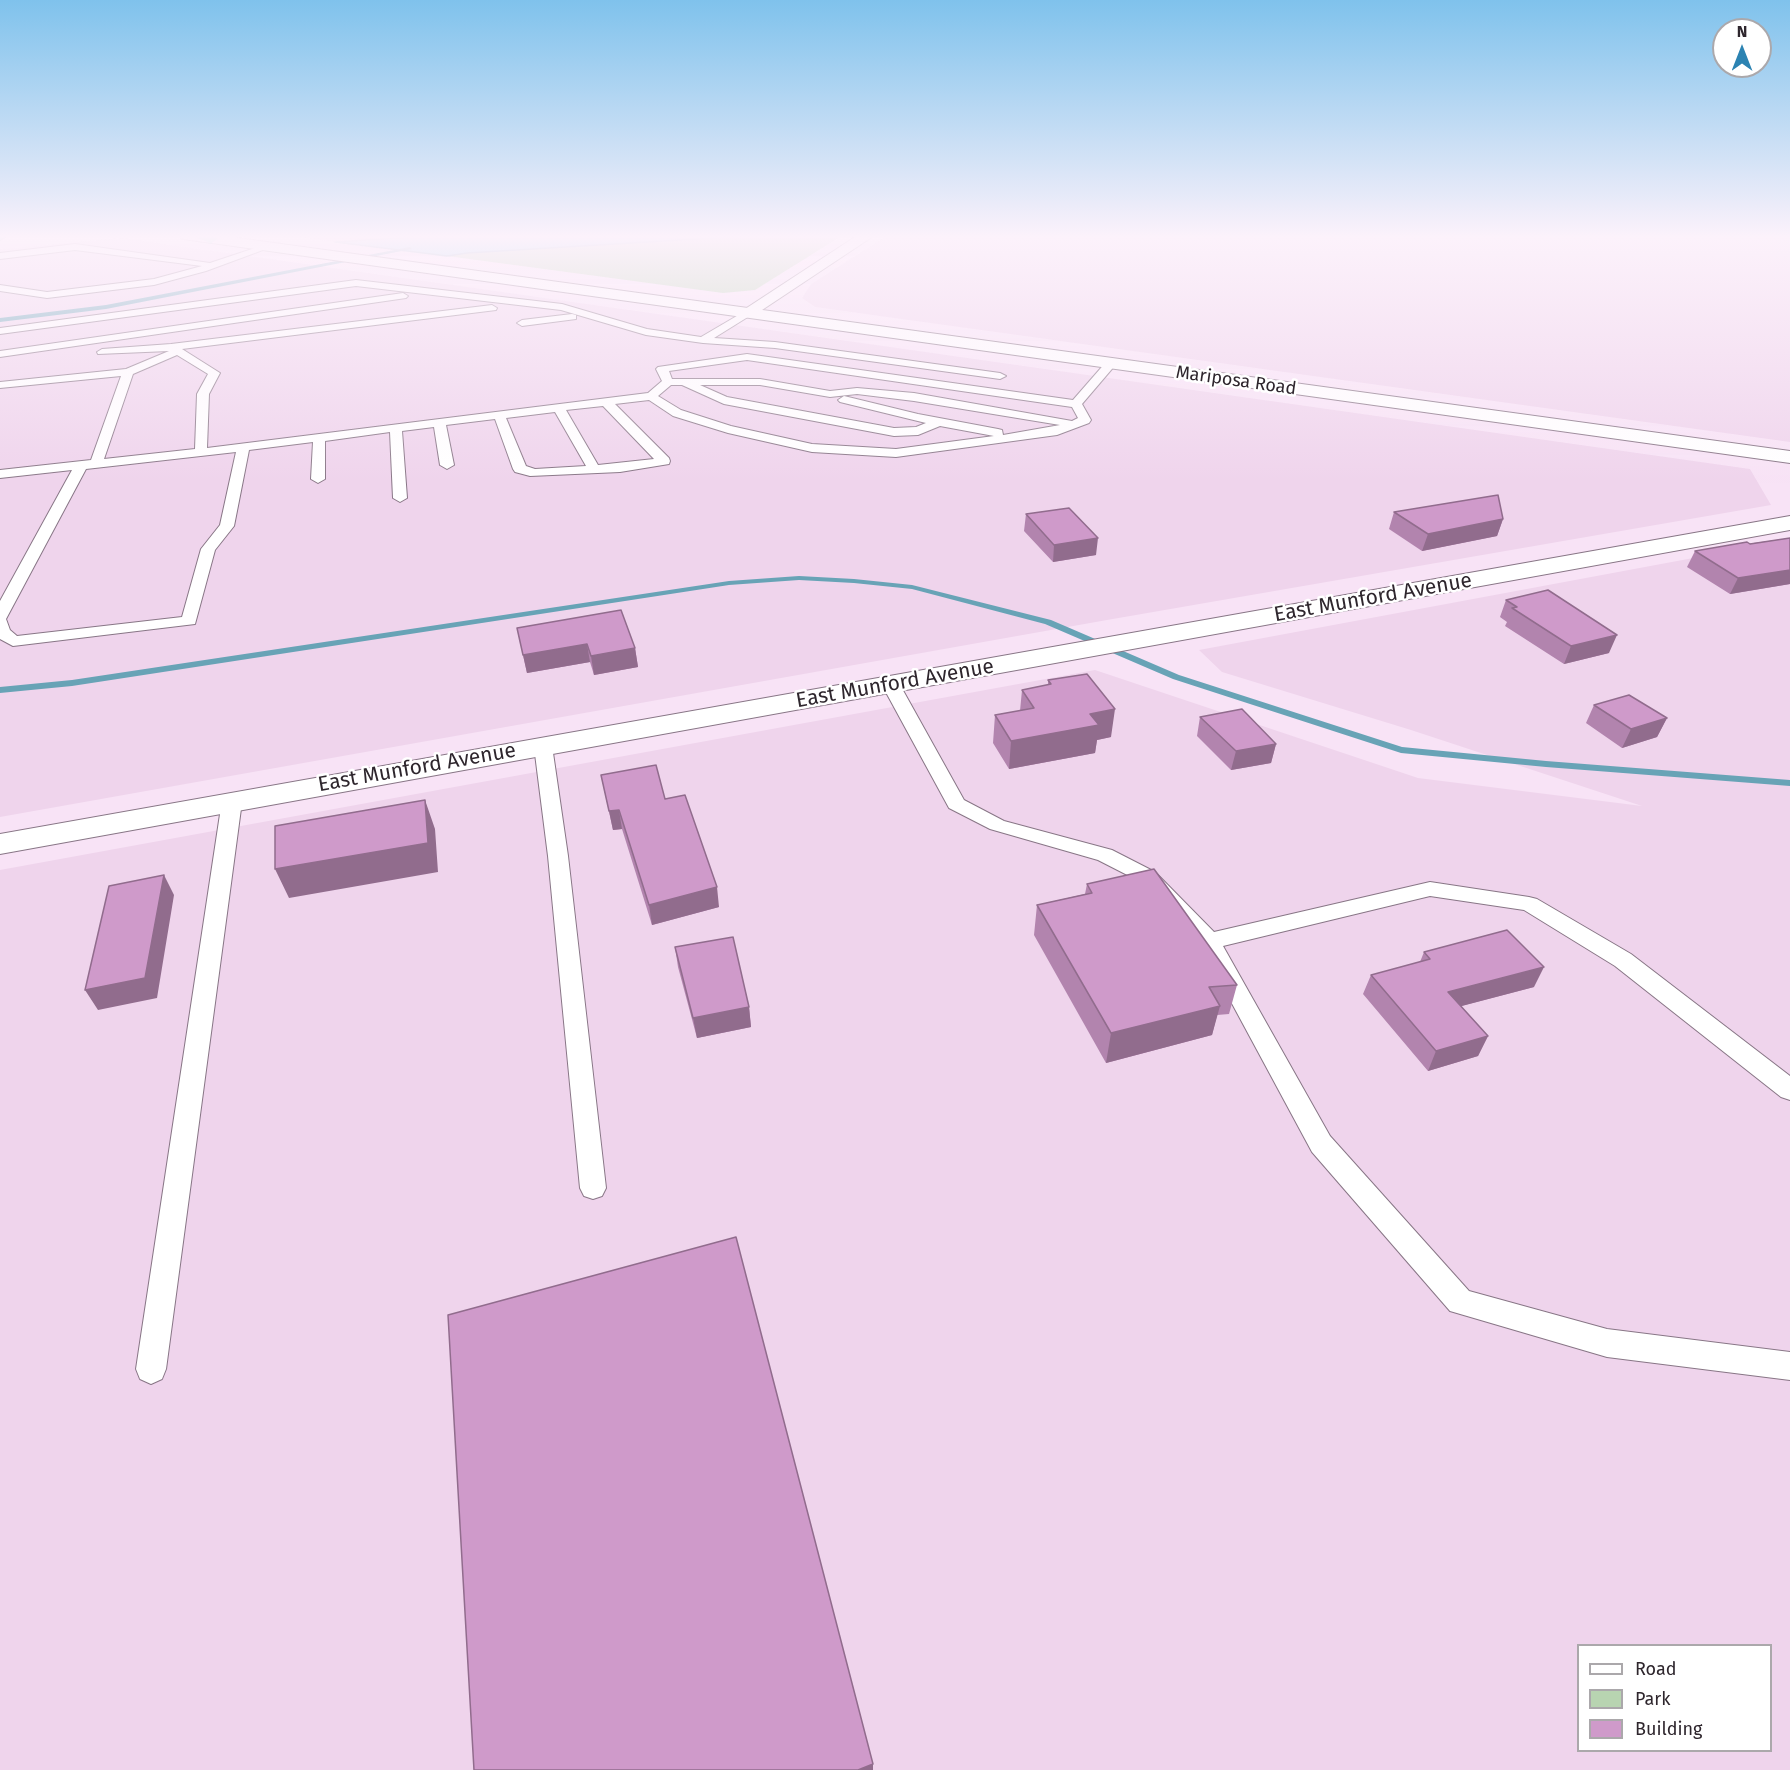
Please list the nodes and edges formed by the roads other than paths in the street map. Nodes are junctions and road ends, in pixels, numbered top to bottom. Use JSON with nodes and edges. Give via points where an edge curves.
{"nodes":[{"id":1,"x":99,"y":318,"type":"edge"},
{"id":2,"x":253,"y":318,"type":"edge"},
{"id":3,"x":414,"y":318,"type":"edge"},
{"id":4,"x":567,"y":318,"type":"edge"},
{"id":5,"x":598,"y":318,"type":"edge"},
{"id":6,"x":740,"y":318,"type":"edge"},
{"id":7,"x":780,"y":318,"type":"edge"},
{"id":8,"x":522,"y":323,"type":"dead end"},
{"id":9,"x":0,"y":331,"type":"edge"},
{"id":10,"x":703,"y":340,"type":"junction"},
{"id":11,"x":174,"y":349,"type":"junction"},
{"id":12,"x":0,"y":354,"type":"edge"},
{"id":13,"x":1111,"y":363,"type":"junction"},
{"id":14,"x":0,"y":365,"type":"edge"},
{"id":15,"x":128,"y":372,"type":"junction"},
{"id":16,"x":1000,"y":376,"type":"dead end"},
{"id":17,"x":668,"y":382,"type":"junction"},
{"id":18,"x":682,"y":382,"type":"junction"},
{"id":19,"x":0,"y":385,"type":"edge"},
{"id":20,"x":830,"y":394,"type":"junction"},
{"id":21,"x":651,"y":396,"type":"junction"},
{"id":22,"x":605,"y":401,"type":"junction"},
{"id":23,"x":1076,"y":404,"type":"junction"},
{"id":24,"x":558,"y":407,"type":"junction"},
{"id":25,"x":499,"y":415,"type":"junction"},
{"id":26,"x":439,"y":422,"type":"junction"},
{"id":27,"x":939,"y":422,"type":"junction"},
{"id":28,"x":1074,"y":424,"type":"junction"},
{"id":29,"x":396,"y":428,"type":"junction"},
{"id":30,"x":1018,"y":436,"type":"junction"},
{"id":31,"x":319,"y":437,"type":"junction"},
{"id":32,"x":243,"y":447,"type":"junction"},
{"id":33,"x":201,"y":452,"type":"junction"},
{"id":34,"x":1790,"y":457,"type":"edge"},
{"id":35,"x":89,"y":464,"type":"junction"},
{"id":36,"x":447,"y":465,"type":"dead end"},
{"id":37,"x":594,"y":470,"type":"junction"},
{"id":38,"x":0,"y":474,"type":"edge"},
{"id":39,"x":318,"y":479,"type":"dead end"},
{"id":40,"x":400,"y":498,"type":"dead end"},
{"id":41,"x":1790,"y":523,"type":"edge"},
{"id":42,"x":0,"y":616,"type":"edge"},
{"id":43,"x":0,"y":622,"type":"edge"},
{"id":44,"x":891,"y":685,"type":"junction"},
{"id":45,"x":543,"y":746,"type":"junction"},
{"id":46,"x":232,"y":801,"type":"junction"},
{"id":47,"x":0,"y":844,"type":"edge"},
{"id":48,"x":1209,"y":940,"type":"junction"},
{"id":49,"x":1790,"y":1090,"type":"edge"},
{"id":50,"x":593,"y":1188,"type":"dead end"},
{"id":51,"x":1790,"y":1366,"type":"edge"},
{"id":52,"x":151,"y":1369,"type":"dead end"}],
"edges":[{"from":1,"to":9,"type":"lane"},
{"from":2,"to":12,"type":"lane"},
{"from":3,"to":11,"type":"lane"},
{"from":4,"to":8,"type":"lane"},
{"from":5,"to":10,"type":"lane","via":[[646,332]]},
{"from":6,"to":10,"type":"lane"},
{"from":7,"to":13,"type":"main road","name":"Mariposa Road"},
{"from":10,"to":16,"type":"lane","via":[[775,345]]},
{"from":11,"to":14,"type":"lane","via":[[86,354]]},
{"from":11,"to":15,"type":"lane"},
{"from":11,"to":33,"type":"lane","via":[[214,373],[203,394]]},
{"from":13,"to":23,"type":"lane"},
{"from":13,"to":34,"type":"main road","name":"Mariposa Road"},
{"from":15,"to":19,"type":"lane"},
{"from":15,"to":35,"type":"lane"},
{"from":17,"to":18,"type":"lane"},
{"from":17,"to":21,"type":"lane"},
{"from":17,"to":23,"type":"lane","via":[[662,369],[747,357]]},
{"from":18,"to":20,"type":"lane","via":[[760,382]]},
{"from":18,"to":27,"type":"lane","via":[[724,400],[894,432],[918,431]]},
{"from":20,"to":27,"type":"lane","via":[[849,402]]},
{"from":20,"to":28,"type":"lane","via":[[857,391],[914,397]]},
{"from":21,"to":22,"type":"lane"},
{"from":21,"to":30,"type":"lane","via":[[677,412],[728,429],[812,448],[896,453]]},
{"from":22,"to":24,"type":"lane"},
{"from":22,"to":37,"type":"lane","via":[[664,461]]},
{"from":23,"to":28,"type":"lane","via":[[1085,420]]},
{"from":24,"to":25,"type":"lane"},
{"from":24,"to":37,"type":"lane"},
{"from":25,"to":26,"type":"lane"},
{"from":25,"to":37,"type":"lane","via":[[520,469],[535,473]]},
{"from":26,"to":29,"type":"lane"},
{"from":26,"to":36,"type":"lane"},
{"from":27,"to":30,"type":"lane"},
{"from":28,"to":30,"type":"lane","via":[[1057,431]]},
{"from":29,"to":31,"type":"lane"},
{"from":29,"to":40,"type":"lane"},
{"from":31,"to":32,"type":"lane"},
{"from":31,"to":39,"type":"lane"},
{"from":32,"to":33,"type":"lane"},
{"from":32,"to":43,"type":"lane","via":[[227,526],[208,549],[189,621],[13,641],[2,632]]},
{"from":33,"to":35,"type":"lane"},
{"from":35,"to":38,"type":"lane"},
{"from":35,"to":42,"type":"lane"},
{"from":41,"to":44,"type":"main road","name":"East Munford Avenue"},
{"from":44,"to":45,"type":"main road","name":"East Munford Avenue"},
{"from":44,"to":48,"type":"lane","via":[[956,804],[997,825],[1105,855],[1148,877]]},
{"from":45,"to":46,"type":"main road","name":"East Munford Avenue"},
{"from":45,"to":50,"type":"lane"},
{"from":46,"to":47,"type":"main road","name":"East Munford Avenue"},
{"from":46,"to":52,"type":"lane"},
{"from":48,"to":49,"type":"lane","via":[[1430,889],[1528,904],[1623,960]]},
{"from":48,"to":51,"type":"lane","via":[[1321,1144],[1460,1302],[1608,1343]]}]}
